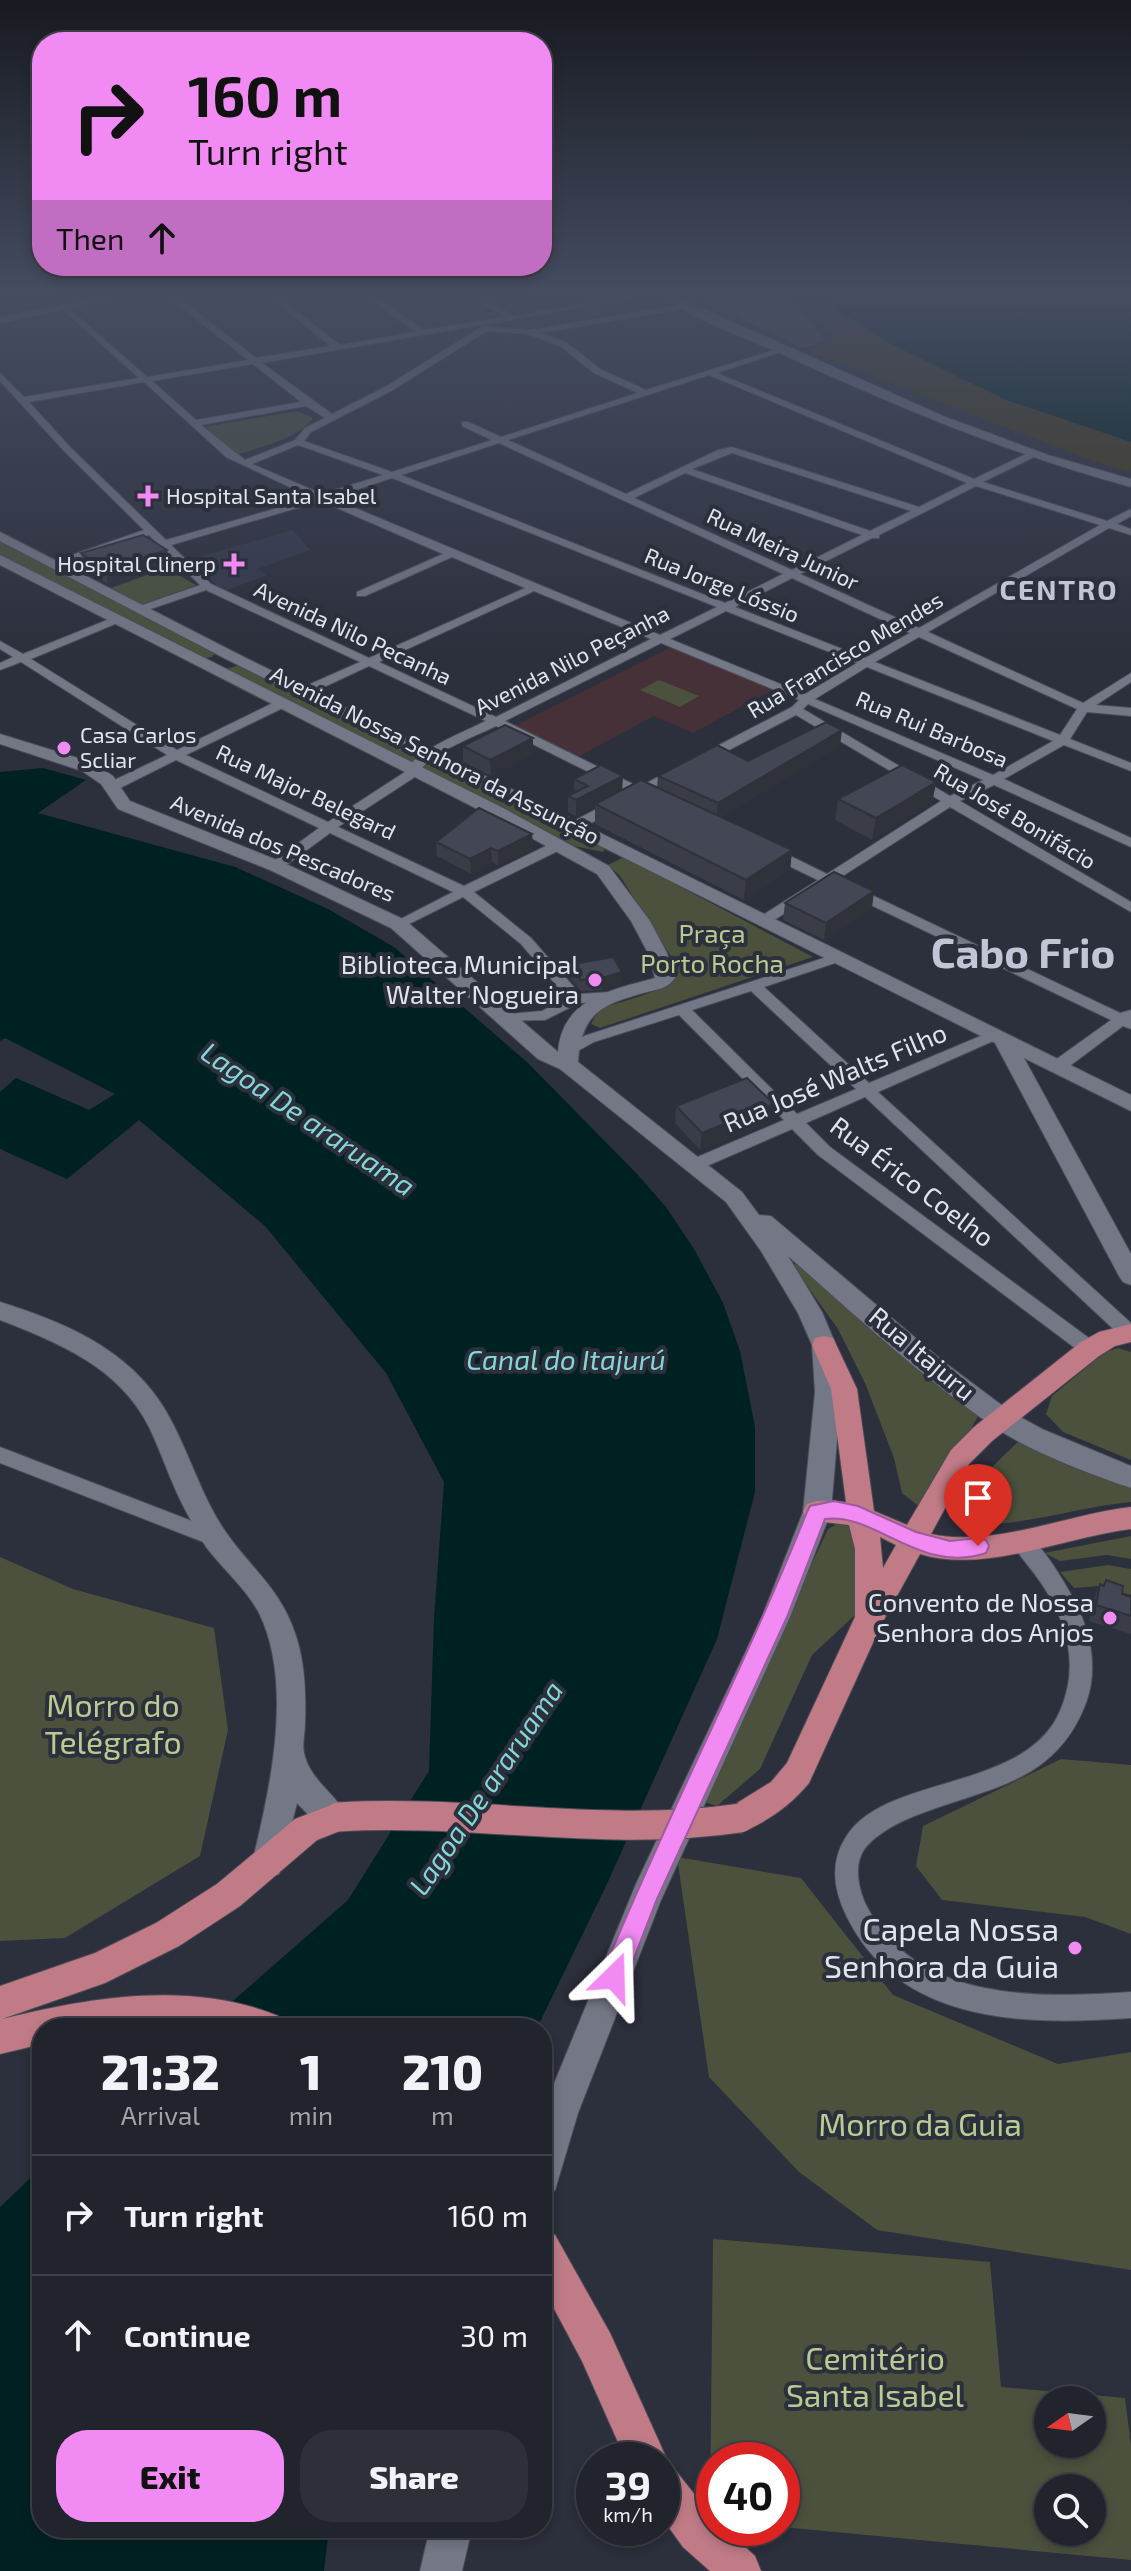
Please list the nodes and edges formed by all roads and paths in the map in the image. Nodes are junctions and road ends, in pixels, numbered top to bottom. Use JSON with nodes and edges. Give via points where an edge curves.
{"nodes":[{"id":1,"x":39,"y":418,"type":"edge"},
{"id":2,"x":190,"y":418,"type":"edge"},
{"id":3,"x":223,"y":418,"type":"edge"},
{"id":4,"x":331,"y":418,"type":"edge"},
{"id":5,"x":567,"y":418,"type":"edge"},
{"id":6,"x":819,"y":418,"type":"edge"},
{"id":7,"x":949,"y":418,"type":"edge"},
{"id":8,"x":195,"y":423,"type":"junction"},
{"id":9,"x":465,"y":424,"type":"dead end"},
{"id":10,"x":308,"y":430,"type":"junction"},
{"id":11,"x":498,"y":441,"type":"junction"},
{"id":12,"x":298,"y":442,"type":"junction"},
{"id":13,"x":1036,"y":453,"type":"junction"},
{"id":14,"x":240,"y":462,"type":"junction"},
{"id":15,"x":685,"y":470,"type":"junction"},
{"id":16,"x":392,"y":475,"type":"junction"},
{"id":17,"x":1131,"y":480,"type":"edge"},
{"id":18,"x":978,"y":484,"type":"junction"},
{"id":19,"x":322,"y":498,"type":"junction"},
{"id":20,"x":625,"y":498,"type":"junction"},
{"id":21,"x":923,"y":511,"type":"junction"},
{"id":22,"x":1131,"y":512,"type":"edge"},
{"id":23,"x":1109,"y":525,"type":"junction"},
{"id":24,"x":152,"y":531,"type":"junction"},
{"id":25,"x":1131,"y":532,"type":"edge"},
{"id":26,"x":869,"y":534,"type":"junction"},
{"id":27,"x":0,"y":536,"type":"edge"},
{"id":28,"x":882,"y":538,"type":"junction"},
{"id":29,"x":165,"y":544,"type":"junction"},
{"id":30,"x":451,"y":554,"type":"junction"},
{"id":31,"x":0,"y":559,"type":"edge"},
{"id":32,"x":53,"y":565,"type":"junction"},
{"id":33,"x":23,"y":572,"type":"junction"},
{"id":34,"x":792,"y":576,"type":"junction"},
{"id":35,"x":0,"y":579,"type":"edge"},
{"id":36,"x":207,"y":586,"type":"junction"},
{"id":37,"x":535,"y":587,"type":"junction"},
{"id":38,"x":361,"y":594,"type":"dead end"},
{"id":39,"x":141,"y":609,"type":"junction"},
{"id":40,"x":728,"y":609,"type":"junction"},
{"id":41,"x":116,"y":620,"type":"junction"},
{"id":42,"x":917,"y":634,"type":"junction"},
{"id":43,"x":665,"y":641,"type":"junction"},
{"id":44,"x":0,"y":644,"type":"edge"},
{"id":45,"x":231,"y":656,"type":"junction"},
{"id":46,"x":22,"y":658,"type":"junction"},
{"id":47,"x":369,"y":663,"type":"junction"},
{"id":48,"x":865,"y":663,"type":"junction"},
{"id":49,"x":209,"y":666,"type":"junction"},
{"id":50,"x":0,"y":667,"type":"edge"},
{"id":51,"x":1131,"y":677,"type":"edge"},
{"id":52,"x":303,"y":692,"type":"junction"},
{"id":53,"x":808,"y":698,"type":"junction"},
{"id":54,"x":281,"y":704,"type":"junction"},
{"id":55,"x":1084,"y":708,"type":"junction"},
{"id":56,"x":796,"y":710,"type":"junction"},
{"id":57,"x":1131,"y":712,"type":"edge"},
{"id":58,"x":500,"y":723,"type":"junction"},
{"id":59,"x":0,"y":739,"type":"edge"},
{"id":60,"x":1063,"y":740,"type":"junction"},
{"id":61,"x":176,"y":755,"type":"junction"},
{"id":62,"x":436,"y":756,"type":"junction"},
{"id":63,"x":1131,"y":767,"type":"edge"},
{"id":64,"x":414,"y":772,"type":"junction"},
{"id":65,"x":997,"y":778,"type":"junction"},
{"id":66,"x":111,"y":787,"type":"junction"},
{"id":67,"x":639,"y":792,"type":"junction"},
{"id":68,"x":521,"y":800,"type":"junction"},
{"id":69,"x":950,"y":801,"type":"junction"},
{"id":70,"x":666,"y":804,"type":"edge"},
{"id":71,"x":499,"y":813,"type":"junction"},
{"id":72,"x":575,"y":826,"type":"junction"},
{"id":73,"x":329,"y":827,"type":"junction"},
{"id":74,"x":1131,"y":843,"type":"edge"},
{"id":75,"x":559,"y":845,"type":"junction"},
{"id":76,"x":612,"y":845,"type":"junction"},
{"id":77,"x":762,"y":847,"type":"edge"},
{"id":78,"x":582,"y":857,"type":"junction"},
{"id":79,"x":276,"y":866,"type":"junction"},
{"id":80,"x":830,"y":878,"type":"junction"},
{"id":81,"x":465,"y":892,"type":"junction"},
{"id":82,"x":1131,"y":908,"type":"edge"},
{"id":83,"x":763,"y":921,"type":"junction"},
{"id":84,"x":398,"y":924,"type":"junction"},
{"id":85,"x":836,"y":958,"type":"junction"},
{"id":86,"x":753,"y":985,"type":"junction"},
{"id":87,"x":610,"y":997,"type":"junction"},
{"id":88,"x":576,"y":999,"type":"junction"},
{"id":89,"x":682,"y":1009,"type":"junction"},
{"id":90,"x":503,"y":1018,"type":"junction"},
{"id":91,"x":1128,"y":1019,"type":"edge"},
{"id":92,"x":999,"y":1037,"type":"junction"},
{"id":93,"x":567,"y":1058,"type":"junction"},
{"id":94,"x":1057,"y":1067,"type":"junction"},
{"id":95,"x":867,"y":1092,"type":"junction"},
{"id":96,"x":1131,"y":1104,"type":"edge"},
{"id":97,"x":795,"y":1121,"type":"junction"},
{"id":98,"x":694,"y":1165,"type":"junction"},
{"id":99,"x":734,"y":1197,"type":"junction"},
{"id":100,"x":1131,"y":1276,"type":"edge"},
{"id":101,"x":0,"y":1311,"type":"edge"},
{"id":102,"x":1131,"y":1333,"type":"edge"},
{"id":103,"x":824,"y":1345,"type":"junction"},
{"id":104,"x":1090,"y":1349,"type":"junction"},
{"id":105,"x":1002,"y":1419,"type":"junction"},
{"id":106,"x":0,"y":1455,"type":"edge"},
{"id":107,"x":1131,"y":1477,"type":"edge"},
{"id":108,"x":817,"y":1512,"type":"junction"},
{"id":109,"x":861,"y":1518,"type":"junction"},
{"id":110,"x":1131,"y":1518,"type":"edge"},
{"id":111,"x":216,"y":1539,"type":"junction"},
{"id":112,"x":913,"y":1540,"type":"junction"},
{"id":113,"x":1021,"y":1541,"type":"junction"},
{"id":114,"x":869,"y":1619,"type":"junction"},
{"id":115,"x":287,"y":1752,"type":"junction"},
{"id":116,"x":336,"y":1817,"type":"junction"},
{"id":117,"x":268,"y":1863,"type":"junction"},
{"id":118,"x":0,"y":2003,"type":"edge"},
{"id":119,"x":1131,"y":2005,"type":"edge"},
{"id":120,"x":85,"y":2018,"type":"edge"},
{"id":121,"x":220,"y":2018,"type":"edge"},
{"id":122,"x":32,"y":2030,"type":"edge"},
{"id":123,"x":0,"y":2037,"type":"edge"},
{"id":124,"x":552,"y":2141,"type":"edge"},
{"id":125,"x":552,"y":2266,"type":"edge"},
{"id":126,"x":639,"y":2442,"type":"edge"},
{"id":127,"x":680,"y":2508,"type":"edge"},
{"id":128,"x":449,"y":2538,"type":"edge"},
{"id":129,"x":441,"y":2571,"type":"edge"},
{"id":130,"x":740,"y":2571,"type":"edge"}],
"edges":[{"from":1,"to":24,"type":"street","name":"Avenida Nilo Pecanha"},
{"from":2,"to":8,"type":"street","name":"Rua Rui Barbosa"},
{"from":3,"to":8,"type":"street"},
{"from":4,"to":10,"type":"street"},
{"from":5,"to":11,"type":"street"},
{"from":6,"to":18,"type":"street"},
{"from":7,"to":13,"type":"main road"},
{"from":8,"to":14,"type":"street","name":"Rua Rui Barbosa"},
{"from":9,"to":11,"type":"street","name":"Rua Meira Junior"},
{"from":10,"to":12,"type":"street"},
{"from":10,"to":14,"type":"street"},
{"from":11,"to":16,"type":"street"},
{"from":11,"to":20,"type":"street","name":"Rua Meira Junior"},
{"from":12,"to":14,"type":"street"},
{"from":12,"to":16,"type":"street","name":"Rua Jorge Lóssio"},
{"from":13,"to":17,"type":"main road"},
{"from":13,"to":18,"type":"street","name":"Avenida Nilo Peçanha"},
{"from":14,"to":19,"type":"street","name":"Rua Rui Barbosa"},
{"from":15,"to":20,"type":"street"},
{"from":15,"to":21,"type":"street","via":[[737,450]]},
{"from":15,"to":26,"type":"street"},
{"from":16,"to":19,"type":"street"},
{"from":16,"to":40,"type":"street","name":"Rua Jorge Lóssio"},
{"from":18,"to":21,"type":"street","name":"Avenida Nilo Peçanha"},
{"from":18,"to":23,"type":"street"},
{"from":19,"to":29,"type":"street"},
{"from":19,"to":30,"type":"street","name":"Rua Rui Barbosa"},
{"from":20,"to":34,"type":"street","name":"Rua Meira Junior"},
{"from":21,"to":26,"type":"street","name":"Avenida Nilo Peçanha"},
{"from":21,"to":28,"type":"street","name":"Avenida Nilo Peçanha"},
{"from":22,"to":23,"type":"street","name":"Rua Francisco Mendes"},
{"from":23,"to":25,"type":"street"},
{"from":23,"to":42,"type":"street","name":"Rua Francisco Mendes"},
{"from":24,"to":29,"type":"street","name":"Avenida Nilo Pecanha"},
{"from":24,"to":32,"type":"street"},
{"from":26,"to":28,"type":"street"},
{"from":26,"to":34,"type":"street","name":"Avenida Nilo Peçanha"},
{"from":27,"to":32,"type":"main road","name":"Avenida Nossa Senhora da Assunção"},
{"from":28,"to":34,"type":"street","name":"Avenida Nilo Peçanha"},
{"from":29,"to":36,"type":"street","name":"Avenida Nilo Pecanha"},
{"from":30,"to":37,"type":"street","name":"Rua Rui Barbosa"},
{"from":30,"to":38,"type":"street"},
{"from":31,"to":33,"type":"main road","name":"Avenida Nossa Senhora da Assunção"},
{"from":32,"to":39,"type":"main road","name":"Avenida Nossa Senhora da Assunção"},
{"from":33,"to":35,"type":"main road"},
{"from":33,"to":41,"type":"main road","name":"Avenida Nossa Senhora da Assunção"},
{"from":34,"to":40,"type":"street","name":"Avenida Nilo Peçanha"},
{"from":34,"to":42,"type":"street","name":"Rua Meira Junior"},
{"from":36,"to":39,"type":"street"},
{"from":36,"to":47,"type":"street","name":"Avenida Nilo Pecanha"},
{"from":37,"to":43,"type":"street","name":"Rua Rui Barbosa"},
{"from":37,"to":47,"type":"street"},
{"from":39,"to":45,"type":"main road","name":"Avenida Nossa Senhora da Assunção"},
{"from":40,"to":43,"type":"street","name":"Avenida Nilo Peçanha"},
{"from":40,"to":48,"type":"street","name":"Rua Jorge Lóssio"},
{"from":41,"to":46,"type":"street"},
{"from":41,"to":49,"type":"main road","name":"Avenida Nossa Senhora da Assunção"},
{"from":42,"to":48,"type":"street","name":"Rua Francisco Mendes"},
{"from":42,"to":55,"type":"street","name":"Rua Meira Junior"},
{"from":43,"to":53,"type":"street","name":"Rua Rui Barbosa"},
{"from":43,"to":58,"type":"street","name":"Avenida Nilo Peçanha"},
{"from":44,"to":46,"type":"street","name":"Rua Major Belegard"},
{"from":45,"to":49,"type":"main road"},
{"from":45,"to":52,"type":"main road","name":"Avenida Nossa Senhora da Assunção"},
{"from":46,"to":50,"type":"street"},
{"from":46,"to":61,"type":"street","name":"Rua Major Belegard"},
{"from":47,"to":52,"type":"street"},
{"from":47,"to":58,"type":"street","name":"Avenida Nilo Pecanha"},
{"from":48,"to":53,"type":"street","name":"Rua Francisco Mendes"},
{"from":48,"to":60,"type":"street","name":"Rua Jorge Lóssio"},
{"from":49,"to":54,"type":"main road","name":"Avenida Nossa Senhora da Assunção"},
{"from":51,"to":55,"type":"street"},
{"from":52,"to":62,"type":"main road","name":"Avenida Nossa Senhora da Assunção"},
{"from":53,"to":56,"type":"street","name":"Rua Francisco Mendes"},
{"from":53,"to":65,"type":"street","name":"Rua Rui Barbosa"},
{"from":54,"to":61,"type":"street"},
{"from":54,"to":64,"type":"main road","name":"Avenida Nossa Senhora da Assunção"},
{"from":55,"to":57,"type":"street","name":"Rua Meira Junior"},
{"from":55,"to":60,"type":"street"},
{"from":56,"to":67,"type":"street","name":"Rua Francisco Mendes"},
{"from":56,"to":69,"type":"street","name":"Rua José Bonifácio"},
{"from":58,"to":62,"type":"street","name":"Avenida Nilo Peçanha"},
{"from":58,"to":67,"type":"street","name":"Avenida Nilo Pecanha"},
{"from":59,"to":66,"type":"main road","name":"Avenida dos Pescadores","via":[[88,767]]},
{"from":60,"to":63,"type":"street","name":"Rua Jorge Lóssio"},
{"from":60,"to":65,"type":"street"},
{"from":61,"to":66,"type":"street"},
{"from":61,"to":73,"type":"street","name":"Rua Major Belegard"},
{"from":62,"to":64,"type":"street","via":[[414,766]]},
{"from":62,"to":68,"type":"main road","name":"Avenida Nossa Senhora da Assunção"},
{"from":64,"to":71,"type":"main road","name":"Avenida Nossa Senhora da Assunção"},
{"from":64,"to":73,"type":"street"},
{"from":65,"to":69,"type":"street"},
{"from":65,"to":74,"type":"street","name":"Rua Rui Barbosa"},
{"from":66,"to":79,"type":"main road","name":"Avenida dos Pescadores","via":[[124,805]]},
{"from":67,"to":70,"type":"street","name":"Avenida Nilo Pecanha"},
{"from":67,"to":72,"type":"street","name":"Rua Francisco Mendes"},
{"from":68,"to":71,"type":"main road","via":[[504,802]]},
{"from":68,"to":72,"type":"main road","name":"Avenida Nossa Senhora da Assunção"},
{"from":69,"to":80,"type":"street"},
{"from":69,"to":82,"type":"street","name":"Rua José Bonifácio"},
{"from":71,"to":75,"type":"main road","name":"Avenida Nossa Senhora da Assunção"},
{"from":72,"to":76,"type":"main road","name":"Avenida Nossa Senhora da Assunção"},
{"from":73,"to":79,"type":"street"},
{"from":73,"to":81,"type":"street","name":"Rua Major Belegard"},
{"from":75,"to":78,"type":"main road","name":"Avenida Nossa Senhora da Assunção"},
{"from":75,"to":81,"type":"street"},
{"from":76,"to":78,"type":"main road","via":[[606,856]]},
{"from":76,"to":83,"type":"main road","name":"Avenida Nossa Senhora da Assunção"},
{"from":77,"to":80,"type":"street"},
{"from":78,"to":87,"type":"main road","name":"Avenida Nossa Senhora da Assunção","via":[[616,882],[665,972],[662,982]]},
{"from":79,"to":84,"type":"main road","name":"Avenida dos Pescadores"},
{"from":80,"to":83,"type":"street"},
{"from":80,"to":91,"type":"street"},
{"from":81,"to":84,"type":"street"},
{"from":81,"to":88,"type":"street","name":"Rua Major Belegard","via":[[526,941]]},
{"from":83,"to":85,"type":"main road","name":"Avenida Nossa Senhora da Assunção"},
{"from":84,"to":90,"type":"main road","name":"Avenida dos Pescadores"},
{"from":85,"to":86,"type":"street"},
{"from":85,"to":92,"type":"main road","name":"Avenida Nossa Senhora da Assunção"},
{"from":86,"to":89,"type":"street"},
{"from":86,"to":95,"type":"street"},
{"from":87,"to":88,"type":"street"},
{"from":87,"to":93,"type":"main road","name":"Avenida Nossa Senhora da Assunção","via":[[583,1010],[574,1024]]},
{"from":88,"to":90,"type":"street","via":[[545,1015]]},
{"from":89,"to":93,"type":"street","via":[[589,1039]]},
{"from":89,"to":97,"type":"street","name":"Rua Érico Coelho"},
{"from":90,"to":93,"type":"main road","name":"Avenida dos Pescadores","via":[[545,1054]]},
{"from":91,"to":94,"type":"street"},
{"from":92,"to":94,"type":"main road","name":"Avenida Nossa Senhora da Assunção"},
{"from":92,"to":95,"type":"street","name":"Rua José Walts Filho"},
{"from":92,"to":100,"type":"main road"},
{"from":93,"to":98,"type":"main road","name":"Avenida dos Pescadores"},
{"from":94,"to":96,"type":"main road","name":"Avenida Nossa Senhora da Assunção"},
{"from":95,"to":97,"type":"street","name":"Rua José Walts Filho"},
{"from":95,"to":102,"type":"street"},
{"from":97,"to":98,"type":"street","name":"Rua José Walts Filho"},
{"from":97,"to":104,"type":"street","name":"Rua Érico Coelho","via":[[824,1151]]},
{"from":98,"to":99,"type":"main road","name":"Avenida dos Pescadores"},
{"from":99,"to":103,"type":"main road","via":[[789,1276]]},
{"from":99,"to":105,"type":"main road","name":"Rua Itajuru","via":[[935,1369]]},
{"from":101,"to":111,"type":"main road","via":[[68,1336],[122,1371],[159,1421],[187,1489]]},
{"from":102,"to":104,"type":"main road"},
{"from":103,"to":108,"type":"main road","via":[[828,1392]]},
{"from":103,"to":109,"type":"main road","via":[[850,1416]]},
{"from":104,"to":105,"type":"main road"},
{"from":105,"to":107,"type":"main road","name":"Rua Itajuru"},
{"from":105,"to":112,"type":"main road","via":[[960,1457]]},
{"from":106,"to":111,"type":"street"},
{"from":108,"to":109,"type":"main road","via":[[834,1510]]},
{"from":108,"to":124,"type":"main road","via":[[776,1617],[647,1895]]},
{"from":109,"to":112,"type":"main road"},
{"from":109,"to":114,"type":"main road","via":[[870,1564]]},
{"from":110,"to":113,"type":"main road","via":[[1081,1524]]},
{"from":111,"to":115,"type":"main road","via":[[261,1592],[281,1630],[288,1677]]},
{"from":112,"to":113,"type":"main road","via":[[950,1549]]},
{"from":112,"to":114,"type":"main road"},
{"from":113,"to":119,"type":"street","via":[[1056,1587],[1081,1643],[1083,1675],[1063,1734],[1036,1759],[878,1821],[848,1854],[849,1894],[873,1942],[891,1958],[972,1999],[1031,2009]]},
{"from":114,"to":116,"type":"main road","bridge":true,"via":[[798,1773],[782,1792],[740,1818],[686,1826],[391,1814]]},
{"from":115,"to":116,"type":"main road","via":[[307,1792]]},
{"from":115,"to":117,"type":"main road"},
{"from":116,"to":117,"type":"main road","via":[[298,1836]]},
{"from":117,"to":118,"type":"main road","via":[[216,1906],[158,1943],[72,1980]]},
{"from":120,"to":121,"type":"main road","via":[[181,2013]]},
{"from":122,"to":123,"type":"main road"},
{"from":125,"to":126,"type":"main road"},
{"from":127,"to":130,"type":"main road"},
{"from":128,"to":129,"type":"main road"}]}
